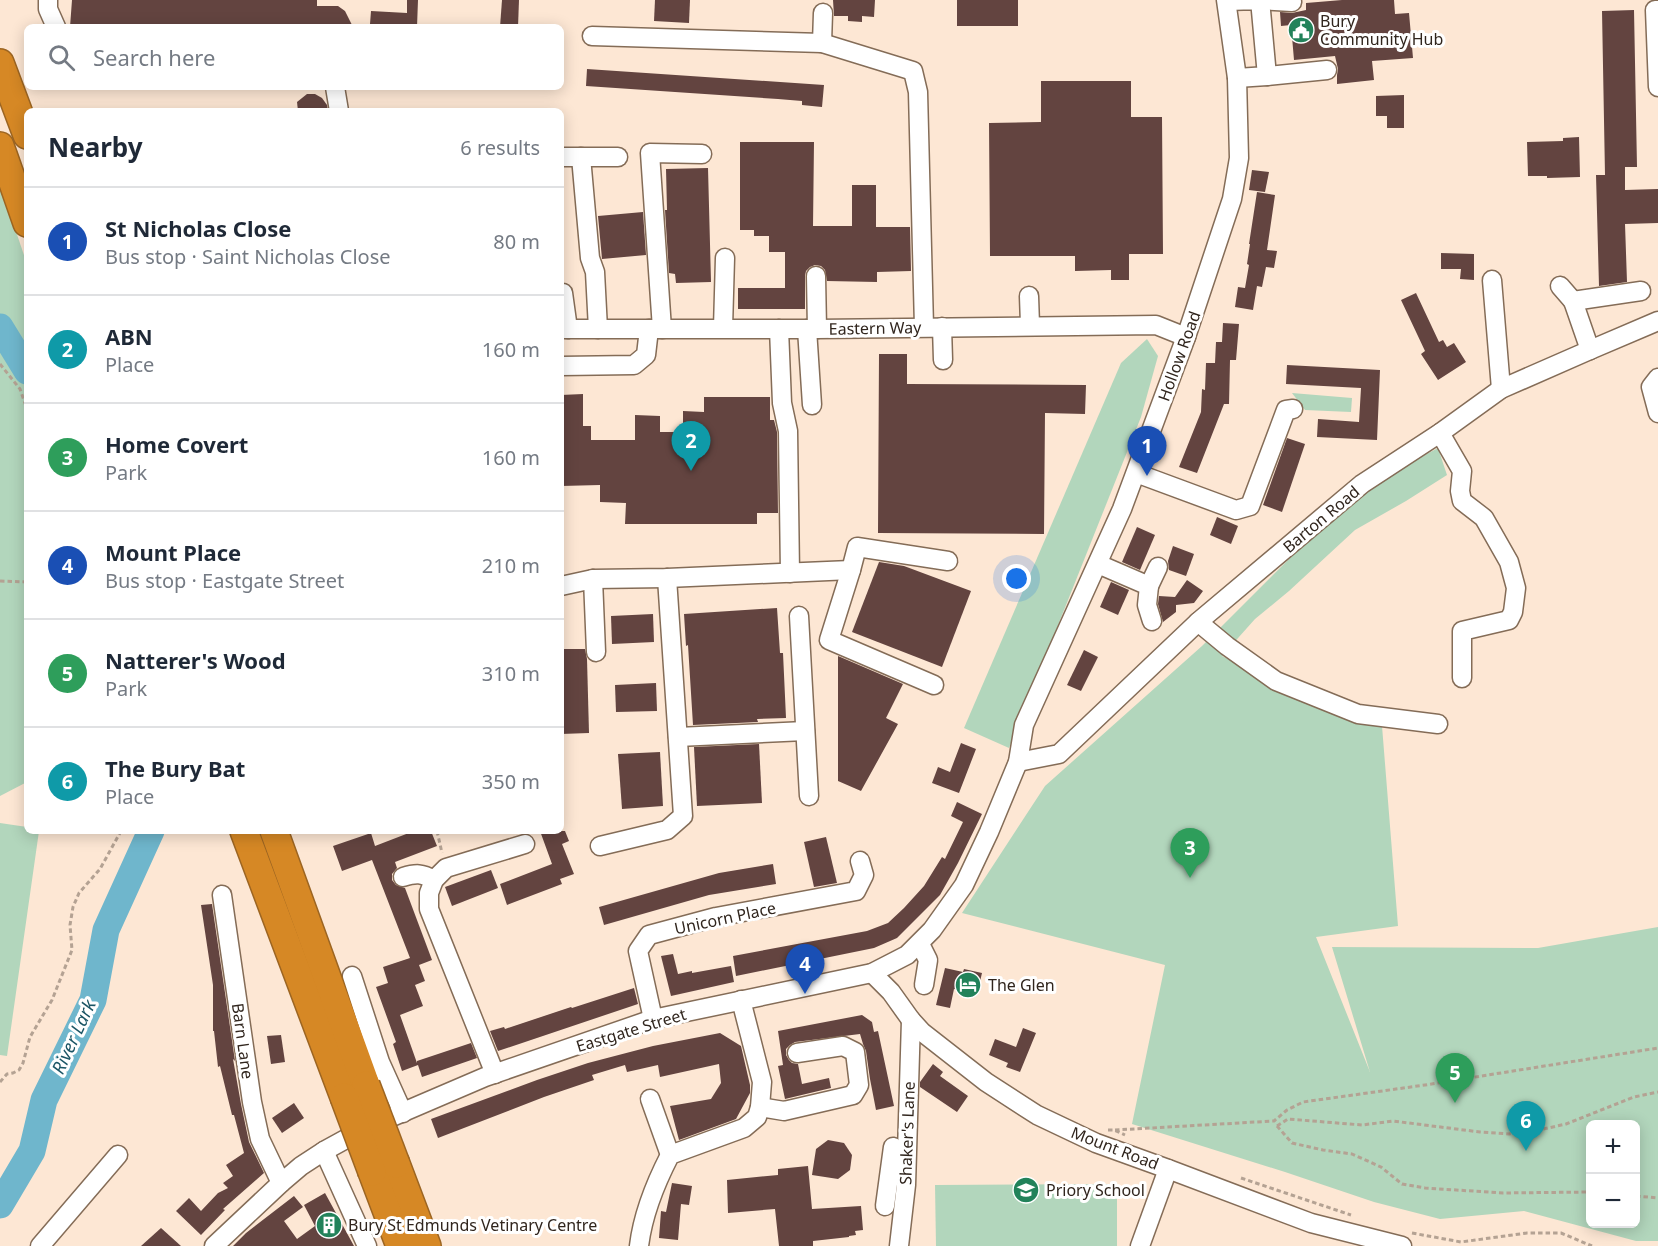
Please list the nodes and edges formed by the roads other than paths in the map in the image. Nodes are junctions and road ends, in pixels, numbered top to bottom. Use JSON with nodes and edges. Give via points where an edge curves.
{"nodes":[{"id":1,"x":48,"y":0,"type":"edge"},
{"id":2,"x":1260,"y":0,"type":"edge"},
{"id":3,"x":1227,"y":1,"type":"edge"},
{"id":4,"x":1292,"y":2,"type":"dead end"},
{"id":5,"x":1658,"y":10,"type":"edge"},
{"id":6,"x":824,"y":13,"type":"dead end"},
{"id":7,"x":55,"y":24,"type":"edge"},
{"id":8,"x":592,"y":36,"type":"dead end"},
{"id":9,"x":822,"y":43,"type":"junction"},
{"id":10,"x":0,"y":63,"type":"edge"},
{"id":11,"x":1327,"y":70,"type":"dead end"},
{"id":12,"x":1267,"y":76,"type":"junction"},
{"id":13,"x":1237,"y":78,"type":"junction"},
{"id":14,"x":1658,"y":87,"type":"edge"},
{"id":15,"x":335,"y":90,"type":"edge"},
{"id":16,"x":338,"y":108,"type":"edge"},
{"id":17,"x":24,"y":127,"type":"edge"},
{"id":18,"x":0,"y":146,"type":"edge"},
{"id":19,"x":702,"y":154,"type":"dead end"},
{"id":20,"x":564,"y":157,"type":"edge"},
{"id":21,"x":581,"y":157,"type":"junction"},
{"id":22,"x":618,"y":157,"type":"dead end"},
{"id":23,"x":24,"y":215,"type":"edge"},
{"id":24,"x":725,"y":258,"type":"dead end"},
{"id":25,"x":816,"y":276,"type":"dead end"},
{"id":26,"x":1492,"y":280,"type":"dead end"},
{"id":27,"x":1560,"y":286,"type":"dead end"},
{"id":28,"x":1641,"y":291,"type":"dead end"},
{"id":29,"x":1029,"y":296,"type":"dead end"},
{"id":30,"x":1573,"y":300,"type":"junction"},
{"id":31,"x":564,"y":311,"type":"edge"},
{"id":32,"x":1658,"y":321,"type":"edge"},
{"id":33,"x":1030,"y":325,"type":"junction"},
{"id":34,"x":924,"y":327,"type":"junction"},
{"id":35,"x":942,"y":327,"type":"junction"},
{"id":36,"x":723,"y":328,"type":"junction"},
{"id":37,"x":565,"y":329,"type":"edge"},
{"id":38,"x":598,"y":329,"type":"junction"},
{"id":39,"x":656,"y":329,"type":"junction"},
{"id":40,"x":779,"y":329,"type":"junction"},
{"id":41,"x":812,"y":329,"type":"junction"},
{"id":42,"x":1186,"y":337,"type":"junction"},
{"id":43,"x":1590,"y":350,"type":"junction"},
{"id":44,"x":943,"y":360,"type":"dead end"},
{"id":45,"x":564,"y":366,"type":"edge"},
{"id":46,"x":1658,"y":378,"type":"edge"},
{"id":47,"x":1501,"y":390,"type":"junction"},
{"id":48,"x":812,"y":405,"type":"dead end"},
{"id":49,"x":1293,"y":409,"type":"dead end"},
{"id":50,"x":1658,"y":413,"type":"edge"},
{"id":51,"x":1440,"y":433,"type":"junction"},
{"id":52,"x":1136,"y":473,"type":"junction"},
{"id":53,"x":948,"y":561,"type":"dead end"},
{"id":54,"x":1098,"y":564,"type":"junction"},
{"id":55,"x":1158,"y":567,"type":"dead end"},
{"id":56,"x":851,"y":570,"type":"junction"},
{"id":57,"x":790,"y":573,"type":"junction"},
{"id":58,"x":668,"y":578,"type":"junction"},
{"id":59,"x":593,"y":579,"type":"junction"},
{"id":60,"x":564,"y":585,"type":"edge"},
{"id":61,"x":1149,"y":586,"type":"junction"},
{"id":62,"x":799,"y":616,"type":"dead end"},
{"id":63,"x":1152,"y":621,"type":"dead end"},
{"id":64,"x":1198,"y":622,"type":"junction"},
{"id":65,"x":596,"y":652,"type":"dead end"},
{"id":66,"x":1462,"y":678,"type":"dead end"},
{"id":67,"x":934,"y":685,"type":"dead end"},
{"id":68,"x":1438,"y":724,"type":"dead end"},
{"id":69,"x":805,"y":731,"type":"junction"},
{"id":70,"x":678,"y":737,"type":"junction"},
{"id":71,"x":1018,"y":762,"type":"junction"},
{"id":72,"x":809,"y":796,"type":"dead end"},
{"id":73,"x":245,"y":834,"type":"edge"},
{"id":74,"x":275,"y":834,"type":"edge"},
{"id":75,"x":525,"y":844,"type":"dead end"},
{"id":76,"x":600,"y":846,"type":"dead end"},
{"id":77,"x":860,"y":861,"type":"dead end"},
{"id":78,"x":440,"y":874,"type":"junction"},
{"id":79,"x":403,"y":877,"type":"dead end"},
{"id":80,"x":222,"y":895,"type":"dead end"},
{"id":81,"x":920,"y":944,"type":"junction"},
{"id":82,"x":872,"y":973,"type":"junction"},
{"id":83,"x":352,"y":976,"type":"dead end"},
{"id":84,"x":924,"y":984,"type":"dead end"},
{"id":85,"x":741,"y":1000,"type":"junction"},
{"id":86,"x":653,"y":1019,"type":"junction"},
{"id":87,"x":911,"y":1020,"type":"junction"},
{"id":88,"x":797,"y":1053,"type":"dead end"},
{"id":89,"x":495,"y":1074,"type":"junction"},
{"id":90,"x":355,"y":1091,"type":"junction"},
{"id":91,"x":650,"y":1100,"type":"dead end"},
{"id":92,"x":760,"y":1107,"type":"junction"},
{"id":93,"x":403,"y":1113,"type":"junction"},
{"id":94,"x":893,"y":1147,"type":"dead end"},
{"id":95,"x":324,"y":1151,"type":"junction"},
{"id":96,"x":118,"y":1155,"type":"dead end"},
{"id":97,"x":670,"y":1155,"type":"junction"},
{"id":98,"x":384,"y":1168,"type":"junction"},
{"id":99,"x":1168,"y":1168,"type":"junction"},
{"id":100,"x":281,"y":1183,"type":"junction"},
{"id":101,"x":897,"y":1184,"type":"junction"},
{"id":102,"x":885,"y":1206,"type":"dead end"},
{"id":103,"x":1406,"y":1239,"type":"edge"},
{"id":104,"x":40,"y":1246,"type":"edge"},
{"id":105,"x":214,"y":1246,"type":"edge"},
{"id":106,"x":367,"y":1246,"type":"edge"},
{"id":107,"x":400,"y":1246,"type":"edge"},
{"id":108,"x":427,"y":1246,"type":"edge"},
{"id":109,"x":639,"y":1246,"type":"edge"},
{"id":110,"x":899,"y":1246,"type":"edge"},
{"id":111,"x":1140,"y":1246,"type":"edge"}],
"edges":[{"from":1,"to":7,"type":"street"},
{"from":2,"to":3,"type":"street"},
{"from":2,"to":4,"type":"street"},
{"from":2,"to":12,"type":"street"},
{"from":3,"to":13,"type":"street","name":"Hollow Road"},
{"from":5,"to":14,"type":"street"},
{"from":6,"to":9,"type":"street"},
{"from":8,"to":9,"type":"street"},
{"from":9,"to":34,"type":"street","via":[[913,71],[918,92]]},
{"from":10,"to":17,"type":"highway"},
{"from":11,"to":12,"type":"street"},
{"from":12,"to":13,"type":"street"},
{"from":13,"to":42,"type":"street","name":"Hollow Road","via":[[1239,158],[1232,199]]},
{"from":15,"to":16,"type":"street"},
{"from":18,"to":23,"type":"highway"},
{"from":19,"to":39,"type":"street","via":[[650,153]]},
{"from":20,"to":21,"type":"street"},
{"from":21,"to":22,"type":"street"},
{"from":21,"to":38,"type":"street"},
{"from":24,"to":36,"type":"street"},
{"from":25,"to":41,"type":"street"},
{"from":26,"to":47,"type":"street"},
{"from":27,"to":30,"type":"street"},
{"from":28,"to":30,"type":"street"},
{"from":29,"to":33,"type":"street"},
{"from":30,"to":43,"type":"street"},
{"from":31,"to":37,"type":"street"},
{"from":32,"to":43,"type":"street","name":"Barton Road"},
{"from":33,"to":35,"type":"street","name":"Eastern Way"},
{"from":33,"to":42,"type":"street","name":"Eastern Way","via":[[1156,325]]},
{"from":34,"to":35,"type":"street","name":"Eastern Way"},
{"from":34,"to":41,"type":"street","name":"Eastern Way"},
{"from":35,"to":44,"type":"street"},
{"from":36,"to":39,"type":"street","name":"Eastern Way"},
{"from":36,"to":40,"type":"street","name":"Eastern Way"},
{"from":37,"to":38,"type":"street","name":"Eastern Way"},
{"from":38,"to":39,"type":"street","name":"Eastern Way"},
{"from":39,"to":45,"type":"street","via":[[646,355],[634,365]]},
{"from":40,"to":41,"type":"street","name":"Eastern Way"},
{"from":40,"to":57,"type":"street","via":[[782,403],[788,431]]},
{"from":41,"to":48,"type":"street"},
{"from":42,"to":52,"type":"street","name":"Hollow Road"},
{"from":43,"to":47,"type":"street","name":"Barton Road"},
{"from":46,"to":50,"type":"street","via":[[1651,387]]},
{"from":47,"to":51,"type":"street","name":"Barton Road"},
{"from":49,"to":52,"type":"street","via":[[1286,410],[1250,506],[1236,510]]},
{"from":51,"to":64,"type":"street","name":"Barton Road","via":[[1362,484]]},
{"from":51,"to":66,"type":"street","via":[[1462,471],[1462,501],[1484,518],[1509,562],[1516,588],[1509,620],[1462,631]]},
{"from":52,"to":54,"type":"street","name":"Hollow Road"},
{"from":53,"to":56,"type":"street","via":[[857,547]]},
{"from":54,"to":61,"type":"street"},
{"from":54,"to":71,"type":"street","name":"Hollow Road","via":[[1024,726]]},
{"from":55,"to":61,"type":"street"},
{"from":56,"to":57,"type":"street"},
{"from":56,"to":67,"type":"street","via":[[829,640]]},
{"from":57,"to":58,"type":"street"},
{"from":58,"to":59,"type":"street"},
{"from":58,"to":70,"type":"street"},
{"from":59,"to":60,"type":"street"},
{"from":59,"to":65,"type":"street"},
{"from":61,"to":63,"type":"street","via":[[1147,605]]},
{"from":62,"to":69,"type":"street"},
{"from":64,"to":68,"type":"street","via":[[1276,681],[1358,714]]},
{"from":64,"to":71,"type":"street","name":"Barton Road","via":[[1059,754]]},
{"from":69,"to":70,"type":"street"},
{"from":69,"to":72,"type":"street"},
{"from":70,"to":76,"type":"street","via":[[683,816],[667,830]]},
{"from":71,"to":81,"type":"street","name":"Eastgate Street","via":[[964,885]]},
{"from":73,"to":90,"type":"highway"},
{"from":74,"to":90,"type":"highway"},
{"from":75,"to":78,"type":"street"},
{"from":77,"to":86,"type":"street","name":"Unicorn Place","via":[[864,875],[856,891],[716,917],[649,935],[638,951]]},
{"from":78,"to":79,"type":"street","via":[[414,873]]},
{"from":78,"to":89,"type":"street","via":[[429,893],[429,909]]},
{"from":80,"to":100,"type":"street","name":"Barn Lane","via":[[252,1102],[260,1139]]},
{"from":81,"to":82,"type":"street","name":"Eastgate Street"},
{"from":81,"to":84,"type":"street","via":[[928,960]]},
{"from":82,"to":85,"type":"street","name":"Eastgate Street"},
{"from":82,"to":87,"type":"street","name":"Mount Road"},
{"from":83,"to":93,"type":"street"},
{"from":85,"to":86,"type":"street","name":"Eastgate Street"},
{"from":85,"to":92,"type":"street","via":[[762,1082]]},
{"from":86,"to":89,"type":"street","name":"Eastgate Street"},
{"from":87,"to":99,"type":"street","name":"Mount Road","via":[[967,1069],[1037,1115],[1096,1143]]},
{"from":87,"to":101,"type":"street","name":"Shaker's Lane"},
{"from":88,"to":92,"type":"street","via":[[843,1046],[855,1052],[859,1084],[853,1095],[784,1112]]},
{"from":89,"to":93,"type":"street","name":"Eastgate Street"},
{"from":90,"to":98,"type":"highway","bridge":true},
{"from":91,"to":97,"type":"street"},
{"from":92,"to":97,"type":"street","via":[[757,1117],[744,1128]]},
{"from":93,"to":95,"type":"street","name":"Eastgate Street"},
{"from":94,"to":101,"type":"street"},
{"from":95,"to":100,"type":"street","name":"Eastgate Street"},
{"from":95,"to":106,"type":"street"},
{"from":96,"to":104,"type":"street"},
{"from":97,"to":109,"type":"street","via":[[641,1225]]},
{"from":98,"to":107,"type":"highway"},
{"from":98,"to":108,"type":"highway"},
{"from":99,"to":103,"type":"street","name":"Mount Road","via":[[1311,1223]]},
{"from":99,"to":111,"type":"street"},
{"from":100,"to":105,"type":"street","name":"Eastgate Street"},
{"from":101,"to":102,"type":"street"},
{"from":101,"to":110,"type":"street","name":"Shaker's Lane"}]}
